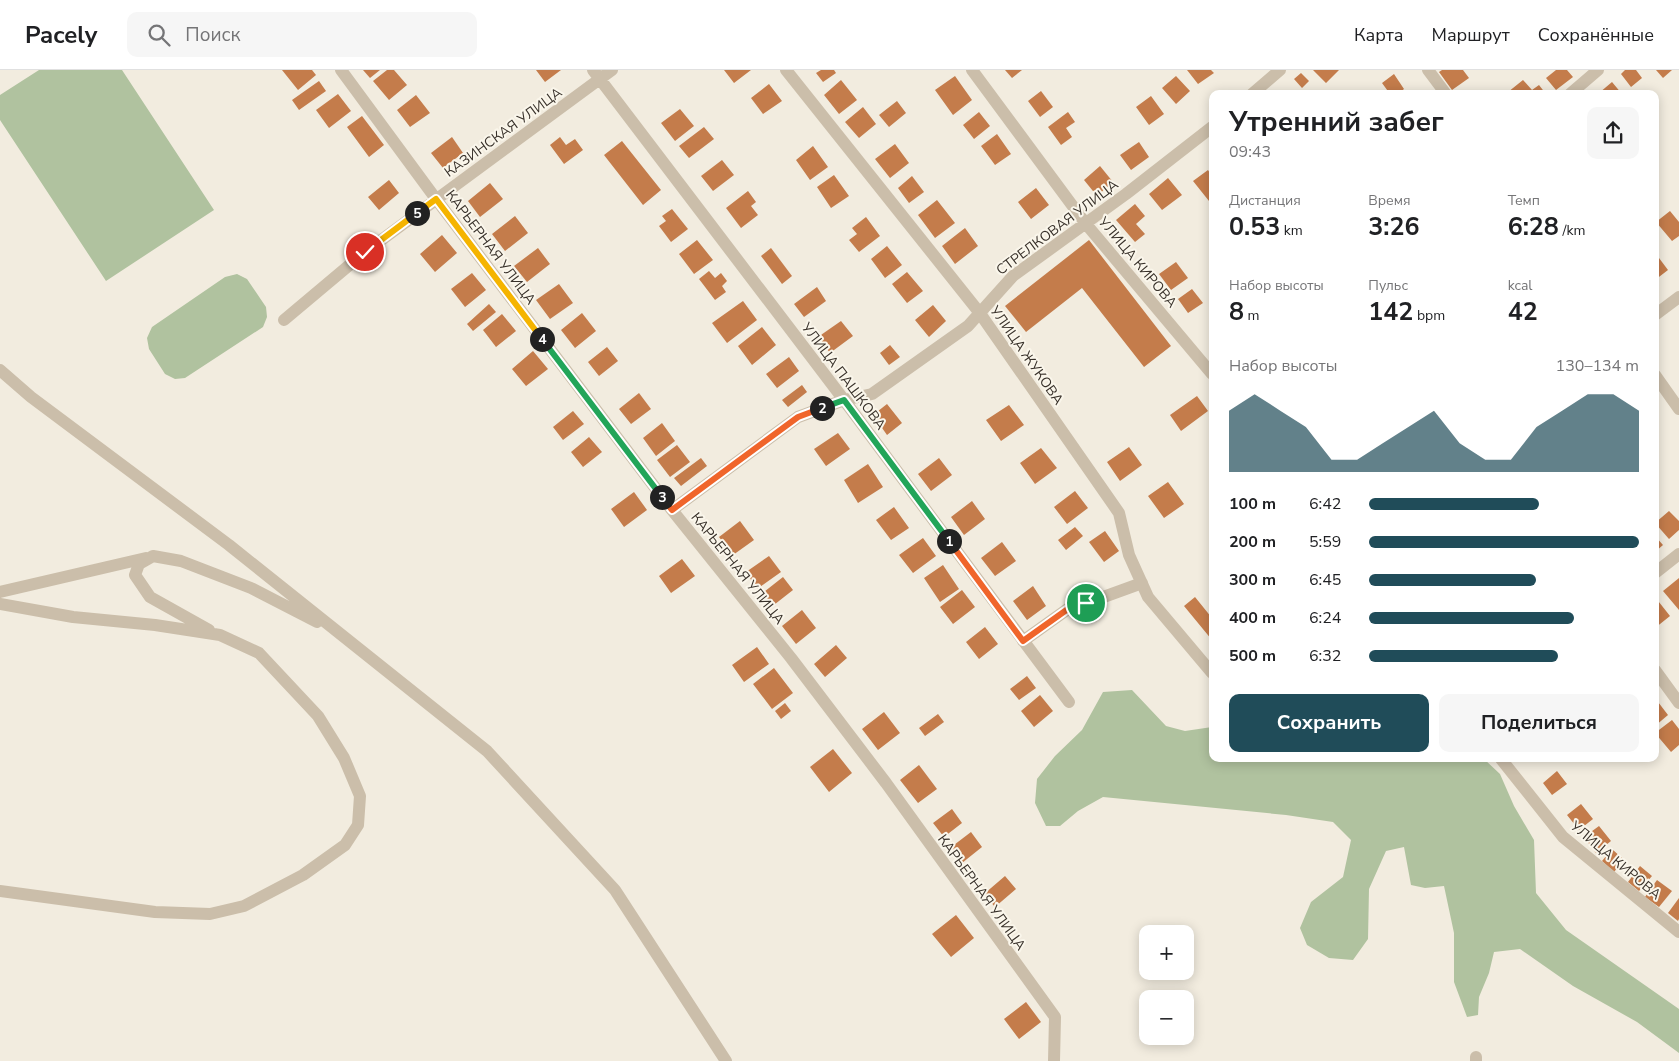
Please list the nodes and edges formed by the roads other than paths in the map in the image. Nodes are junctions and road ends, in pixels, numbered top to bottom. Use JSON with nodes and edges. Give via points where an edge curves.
{"nodes":[{"id":1,"x":341,"y":70,"type":"edge"},
{"id":2,"x":612,"y":70,"type":"edge"},
{"id":3,"x":786,"y":70,"type":"edge"},
{"id":4,"x":972,"y":70,"type":"edge"},
{"id":5,"x":1280,"y":70,"type":"edge"},
{"id":6,"x":1428,"y":70,"type":"edge"},
{"id":7,"x":1598,"y":70,"type":"edge"},
{"id":8,"x":597,"y":75,"type":"edge"},
{"id":9,"x":1257,"y":90,"type":"edge"},
{"id":10,"x":1443,"y":90,"type":"edge"},
{"id":11,"x":1575,"y":90,"type":"edge"},
{"id":12,"x":1209,"y":129,"type":"edge"},
{"id":13,"x":436,"y":199,"type":"junction"},
{"id":14,"x":1086,"y":224,"type":"junction"},
{"id":15,"x":1679,"y":297,"type":"edge"},
{"id":16,"x":979,"y":312,"type":"junction"},
{"id":17,"x":1659,"y":312,"type":"edge"},
{"id":18,"x":284,"y":320,"type":"dead end"},
{"id":19,"x":0,"y":370,"type":"edge"},
{"id":20,"x":1209,"y":370,"type":"edge"},
{"id":21,"x":1659,"y":381,"type":"edge"},
{"id":22,"x":844,"y":400,"type":"junction"},
{"id":23,"x":1679,"y":409,"type":"edge"},
{"id":24,"x":672,"y":510,"type":"junction"},
{"id":25,"x":1679,"y":554,"type":"edge"},
{"id":26,"x":153,"y":556,"type":"junction"},
{"id":27,"x":1659,"y":570,"type":"edge"},
{"id":28,"x":1142,"y":583,"type":"junction"},
{"id":29,"x":0,"y":592,"type":"edge"},
{"id":30,"x":0,"y":604,"type":"edge"},
{"id":31,"x":220,"y":635,"type":"junction"},
{"id":32,"x":342,"y":635,"type":"junction"},
{"id":33,"x":1023,"y":641,"type":"junction"},
{"id":34,"x":1209,"y":669,"type":"edge"},
{"id":35,"x":1659,"y":676,"type":"edge"},
{"id":36,"x":1069,"y":702,"type":"dead end"},
{"id":37,"x":1679,"y":703,"type":"edge"},
{"id":38,"x":1503,"y":762,"type":"edge"},
{"id":39,"x":0,"y":891,"type":"edge"},
{"id":40,"x":1679,"y":932,"type":"edge"},
{"id":41,"x":726,"y":1061,"type":"edge"},
{"id":42,"x":1054,"y":1061,"type":"edge"}],
"edges":[{"from":1,"to":13,"type":"street","name":"КАРЬЕРНАЯ УЛИЦА"},
{"from":2,"to":8,"type":"street","name":"КАЗИНСКАЯ УЛИЦА"},
{"from":3,"to":16,"type":"street","name":"УЛИЦА ЖУКОВА"},
{"from":4,"to":14,"type":"street","name":"УЛИЦА КИРОВА"},
{"from":5,"to":9,"type":"street"},
{"from":6,"to":10,"type":"street"},
{"from":7,"to":11,"type":"street"},
{"from":8,"to":13,"type":"street","name":"КАЗИНСКАЯ УЛИЦА"},
{"from":8,"to":22,"type":"street","name":"УЛИЦА ПАШКОВА"},
{"from":12,"to":14,"type":"street","name":"СТРЕЛКОВАЯ УЛИЦА"},
{"from":13,"to":18,"type":"street","name":"КАЗИНСКАЯ УЛИЦА","via":[[365,252]]},
{"from":13,"to":24,"type":"street","name":"КАРЬЕРНАЯ УЛИЦА"},
{"from":14,"to":16,"type":"street","name":"СТРЕЛКОВАЯ УЛИЦА","via":[[1013,276]]},
{"from":14,"to":20,"type":"street","name":"УЛИЦА КИРОВА"},
{"from":15,"to":17,"type":"street"},
{"from":16,"to":22,"type":"street","name":"СТРЕЛКОВАЯ УЛИЦА","via":[[968,326],[872,394]]},
{"from":16,"to":28,"type":"street","name":"УЛИЦА ЖУКОВА","via":[[1119,513],[1129,555]]},
{"from":19,"to":32,"type":"street"},
{"from":21,"to":23,"type":"street"},
{"from":22,"to":24,"type":"street","name":"СТРЕЛКОВАЯ УЛИЦА","via":[[798,417]]},
{"from":22,"to":33,"type":"street","name":"УЛИЦА ПАШКОВА"},
{"from":24,"to":42,"type":"street","name":"КАРЬЕРНАЯ УЛИЦА","via":[[886,783],[1055,1017]]},
{"from":25,"to":27,"type":"street"},
{"from":26,"to":29,"type":"street"},
{"from":26,"to":31,"type":"street","via":[[139,564],[135,575],[150,596]]},
{"from":26,"to":32,"type":"street","via":[[181,561],[219,574]]},
{"from":28,"to":33,"type":"street","via":[[1072,606]]},
{"from":28,"to":34,"type":"street","name":"УЛИЦА ЖУКОВА","via":[[1148,597]]},
{"from":30,"to":31,"type":"street","via":[[73,617]]},
{"from":31,"to":39,"type":"street","via":[[259,653],[318,716],[344,758],[360,796],[358,826],[345,845],[303,875],[244,906],[210,914],[155,912]]},
{"from":32,"to":41,"type":"street","via":[[487,752],[615,890]]},
{"from":33,"to":36,"type":"street","name":"УЛИЦА ПАШКОВА"},
{"from":35,"to":37,"type":"street"},
{"from":38,"to":40,"type":"street","name":"УЛИЦА КИРОВА","via":[[1563,837]]}]}
